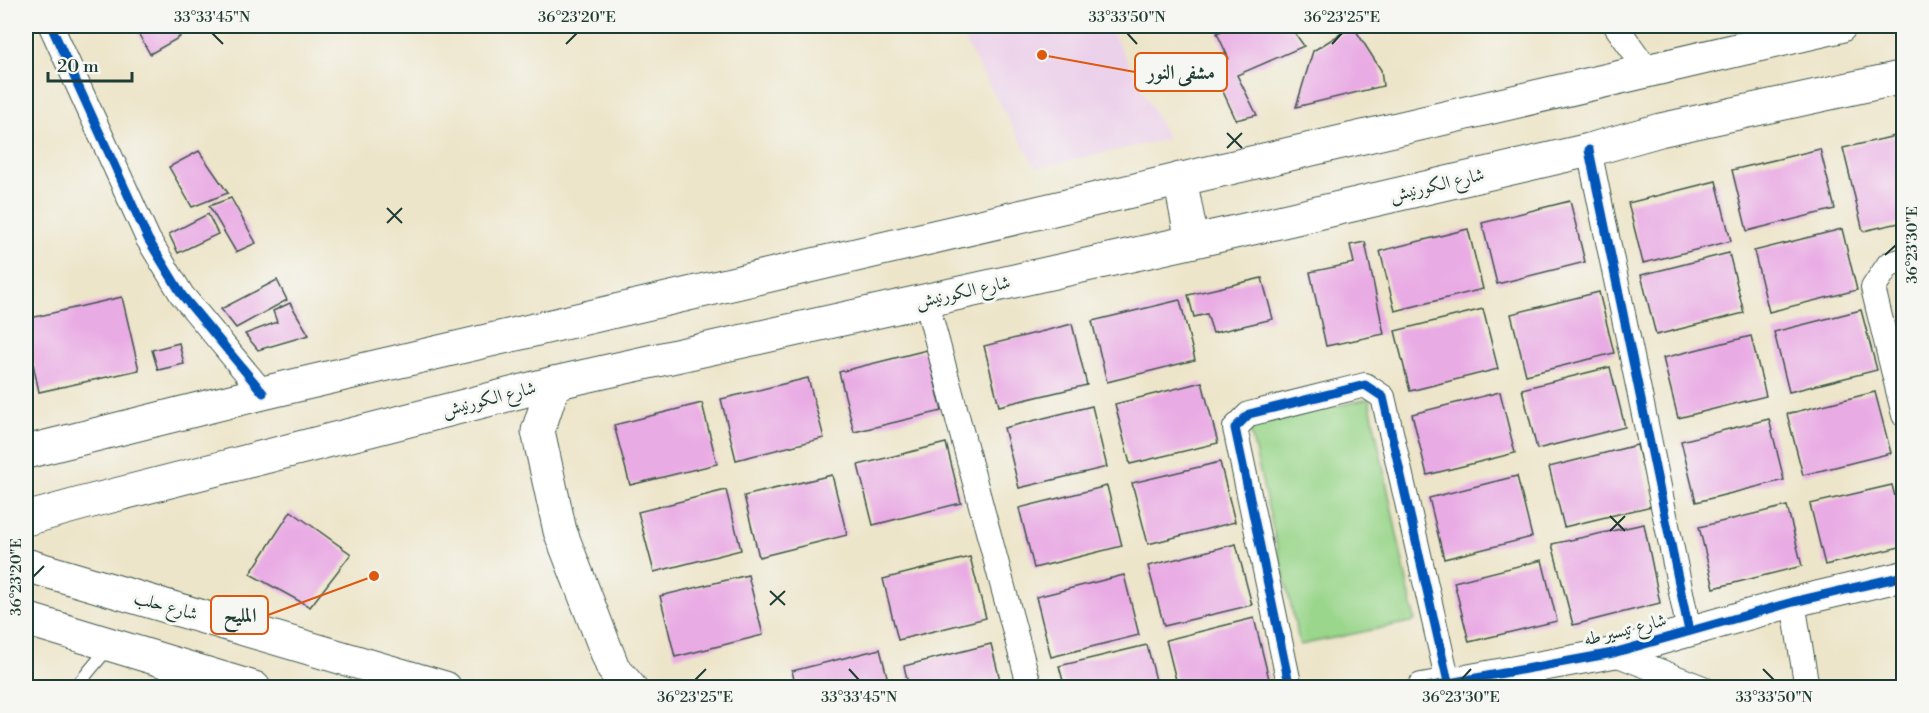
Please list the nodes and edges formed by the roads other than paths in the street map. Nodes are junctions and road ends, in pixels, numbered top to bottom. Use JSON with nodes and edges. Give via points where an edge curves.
{"nodes":[{"id":1,"x":51,"y":26,"type":"edge"},
{"id":2,"x":1616,"y":26,"type":"edge"},
{"id":3,"x":1840,"y":26,"type":"edge"},
{"id":4,"x":1647,"y":70,"type":"junction"},
{"id":5,"x":1904,"y":77,"type":"edge"},
{"id":6,"x":1589,"y":150,"type":"junction"},
{"id":7,"x":1180,"y":179,"type":"junction"},
{"id":8,"x":1192,"y":242,"type":"junction"},
{"id":9,"x":1904,"y":260,"type":"edge"},
{"id":10,"x":926,"y":300,"type":"junction"},
{"id":11,"x":554,"y":383,"type":"junction"},
{"id":12,"x":263,"y":393,"type":"junction"},
{"id":13,"x":1904,"y":415,"type":"edge"},
{"id":14,"x":26,"y":452,"type":"edge"},
{"id":15,"x":26,"y":519,"type":"edge"},
{"id":16,"x":26,"y":565,"type":"edge"},
{"id":17,"x":1904,"y":576,"type":"edge"},
{"id":18,"x":1793,"y":603,"type":"junction"},
{"id":19,"x":26,"y":619,"type":"edge"},
{"id":20,"x":1689,"y":631,"type":"junction"},
{"id":21,"x":111,"y":644,"type":"junction"},
{"id":22,"x":1613,"y":653,"type":"junction"},
{"id":23,"x":1435,"y":685,"type":"edge"},
{"id":24,"x":75,"y":687,"type":"edge"},
{"id":25,"x":254,"y":687,"type":"edge"},
{"id":26,"x":445,"y":687,"type":"edge"},
{"id":27,"x":630,"y":687,"type":"edge"},
{"id":28,"x":1030,"y":687,"type":"edge"},
{"id":29,"x":1290,"y":687,"type":"edge"},
{"id":30,"x":1703,"y":687,"type":"edge"},
{"id":31,"x":1807,"y":687,"type":"edge"}],
"edges":[{"from":1,"to":12,"type":"street","via":[[148,239],[182,295]]},
{"from":2,"to":4,"type":"street"},
{"from":3,"to":4,"type":"main road"},
{"from":4,"to":7,"type":"main road"},
{"from":5,"to":6,"type":"main road","name":"شارع الكورنيش","via":[[1660,130]]},
{"from":6,"to":8,"type":"main road","name":"شارع الكورنيش"},
{"from":6,"to":20,"type":"street"},
{"from":7,"to":8,"type":"main road"},
{"from":7,"to":12,"type":"main road"},
{"from":8,"to":10,"type":"main road","name":"شارع الكورنيش"},
{"from":9,"to":13,"type":"street","via":[[1889,264],[1873,288]]},
{"from":10,"to":11,"type":"main road","name":"شارع الكورنيش"},
{"from":10,"to":28,"type":"street"},
{"from":11,"to":15,"type":"main road","name":"شارع الكورنيش"},
{"from":11,"to":27,"type":"main road","via":[[538,430],[560,531],[613,668]]},
{"from":12,"to":14,"type":"main road"},
{"from":16,"to":26,"type":"main road","name":"شارع حلب"},
{"from":17,"to":18,"type":"street","name":"شارع تيسير طه"},
{"from":18,"to":20,"type":"street","name":"شارع تيسير طه"},
{"from":18,"to":31,"type":"street"},
{"from":19,"to":21,"type":"main road"},
{"from":20,"to":22,"type":"street","name":"شارع تيسير طه"},
{"from":21,"to":24,"type":"lane"},
{"from":21,"to":25,"type":"main road"},
{"from":22,"to":23,"type":"street","name":"شارع تيسير طه"},
{"from":22,"to":30,"type":"street"},
{"from":23,"to":29,"type":"street","via":[[1383,397],[1365,385],[1249,414],[1235,428]]}]}
